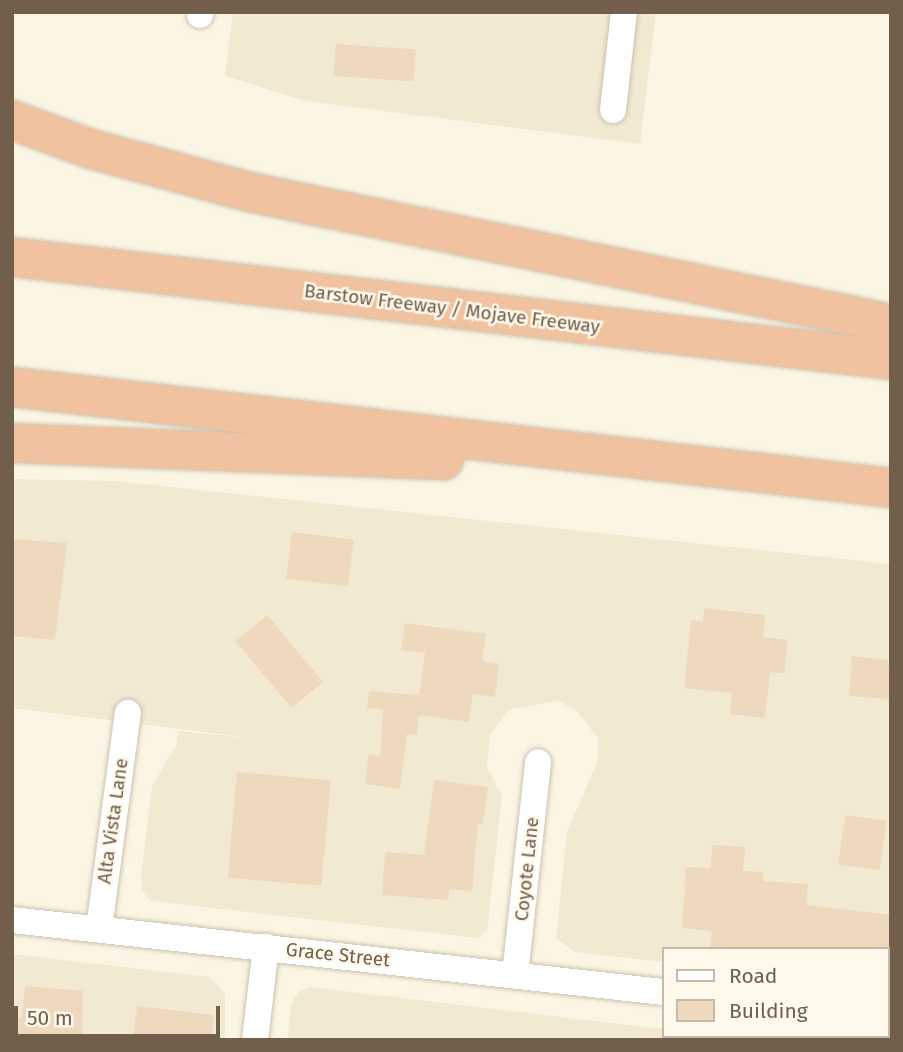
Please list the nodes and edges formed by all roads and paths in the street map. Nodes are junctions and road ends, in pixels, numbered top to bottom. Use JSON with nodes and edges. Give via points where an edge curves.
{"nodes":[{"id":1,"x":624,"y":12,"type":"edge"},
{"id":2,"x":613,"y":110,"type":"dead end"},
{"id":3,"x":12,"y":120,"type":"edge"},
{"id":4,"x":12,"y":257,"type":"edge"},
{"id":5,"x":891,"y":324,"type":"edge"},
{"id":6,"x":891,"y":360,"type":"edge"},
{"id":7,"x":12,"y":387,"type":"edge"},
{"id":8,"x":12,"y":443,"type":"edge"},
{"id":9,"x":752,"y":472,"type":"junction"},
{"id":10,"x":891,"y":488,"type":"edge"},
{"id":11,"x":128,"y":713,"type":"dead end"},
{"id":12,"x":538,"y":762,"type":"dead end"},
{"id":13,"x":12,"y":920,"type":"edge"},
{"id":14,"x":99,"y":929,"type":"junction"},
{"id":15,"x":266,"y":947,"type":"junction"},
{"id":16,"x":515,"y":975,"type":"junction"},
{"id":17,"x":662,"y":992,"type":"edge"},
{"id":18,"x":255,"y":1040,"type":"edge"}],
"edges":[{"from":1,"to":2,"type":"street"},
{"from":3,"to":5,"type":"highway","via":[[91,149],[249,192]]},
{"from":4,"to":6,"type":"highway","name":"Barstow Freeway / Mojave Freeway"},
{"from":7,"to":9,"type":"highway"},
{"from":8,"to":9,"type":"highway"},
{"from":9,"to":10,"type":"highway"},
{"from":11,"to":14,"type":"street","name":"Alta Vista Lane"},
{"from":12,"to":16,"type":"street","name":"Coyote Lane"},
{"from":13,"to":14,"type":"street","name":"Grace Street"},
{"from":14,"to":15,"type":"street","name":"Grace Street"},
{"from":15,"to":16,"type":"street","name":"Grace Street"},
{"from":15,"to":18,"type":"street"},
{"from":16,"to":17,"type":"street","name":"Grace Street"}]}
